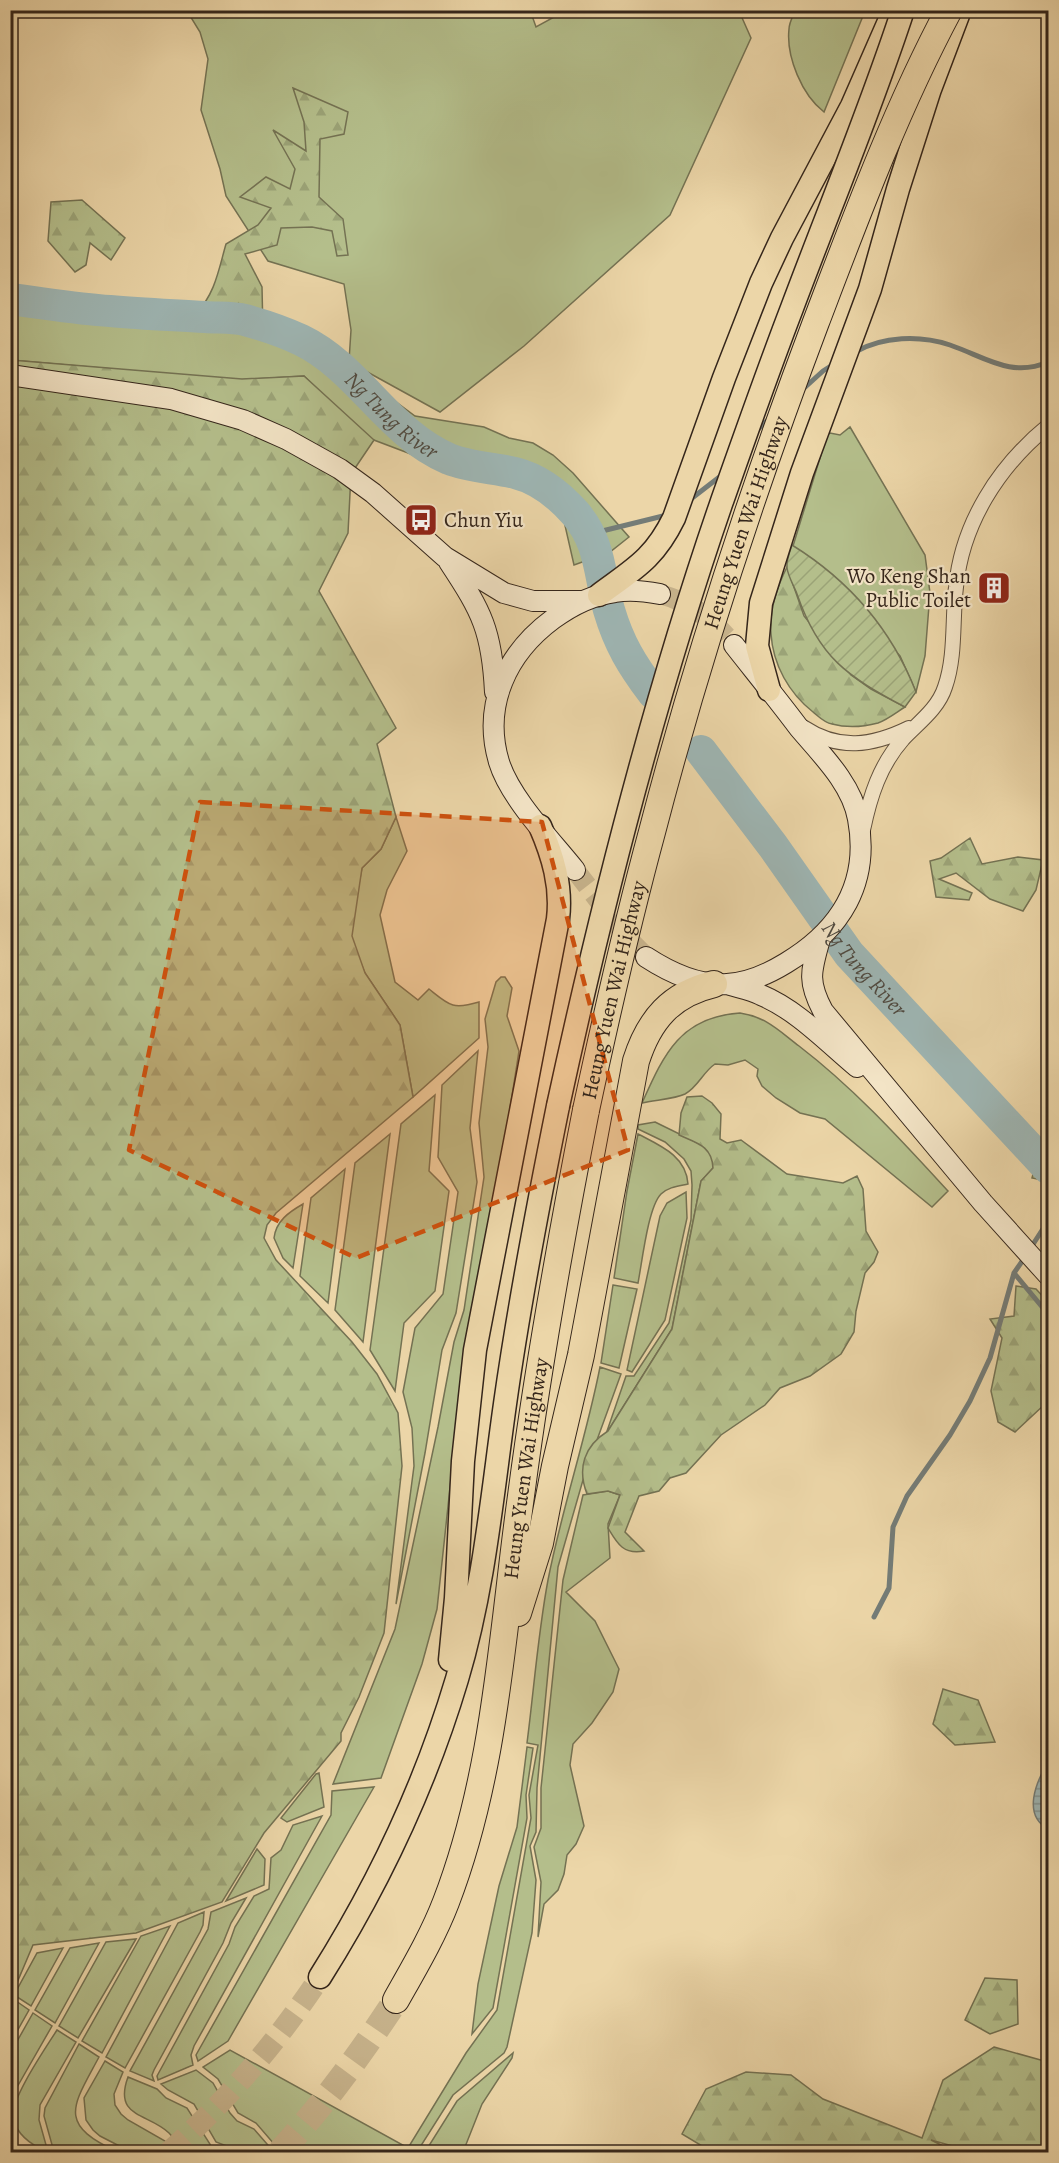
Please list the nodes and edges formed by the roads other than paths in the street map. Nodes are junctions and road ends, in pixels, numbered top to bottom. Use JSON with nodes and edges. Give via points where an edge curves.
{"nodes":[{"id":1,"x":894,"y":10,"type":"edge"},
{"id":2,"x":903,"y":10,"type":"edge"},
{"id":3,"x":949,"y":10,"type":"edge"},
{"id":4,"x":959,"y":10,"type":"edge"},
{"id":5,"x":10,"y":375,"type":"edge"},
{"id":6,"x":1048,"y":426,"type":"edge"},
{"id":7,"x":446,"y":557,"type":"junction"},
{"id":8,"x":633,"y":582,"type":"junction"},
{"id":9,"x":660,"y":594,"type":"tunnel mouth"},
{"id":10,"x":576,"y":602,"type":"junction"},
{"id":11,"x":734,"y":645,"type":"tunnel mouth"},
{"id":12,"x":770,"y":690,"type":"junction"},
{"id":13,"x":495,"y":702,"type":"junction"},
{"id":14,"x":793,"y":720,"type":"junction"},
{"id":15,"x":919,"y":724,"type":"junction"},
{"id":16,"x":540,"y":826,"type":"junction"},
{"id":17,"x":860,"y":850,"type":"junction"},
{"id":18,"x":575,"y":870,"type":"tunnel mouth"},
{"id":19,"x":820,"y":939,"type":"junction"},
{"id":20,"x":646,"y":957,"type":"tunnel mouth"},
{"id":21,"x":720,"y":984,"type":"junction"},
{"id":22,"x":896,"y":1100,"type":"junction"},
{"id":23,"x":1042,"y":1268,"type":"edge"},
{"id":24,"x":500,"y":1668,"type":"junction"},
{"id":25,"x":444,"y":1721,"type":"junction"},
{"id":26,"x":320,"y":1977,"type":"tunnel mouth"},
{"id":27,"x":396,"y":2000,"type":"tunnel mouth"}],
"edges":[{"from":1,"to":8,"type":"highway","via":[[852,106],[757,293],[674,518]]},
{"from":2,"to":25,"type":"highway","name":"Heung Yuen Wai Highway","bridge":true,"via":[[720,507],[627,814],[558,1106],[511,1362],[479,1587]]},
{"from":3,"to":24,"type":"highway","name":"Heung Yuen Wai Highway","bridge":true,"via":[[874,175],[788,397],[702,654],[652,831],[608,1007],[554,1276]]},
{"from":4,"to":12,"type":"highway","via":[[898,189],[870,289],[802,473],[761,603],[757,646]]},
{"from":5,"to":7,"type":"main road","via":[[171,399],[219,411],[261,428],[349,476]]},
{"from":6,"to":15,"type":"street","via":[[1008,464],[974,520],[956,585],[946,686]]},
{"from":7,"to":10,"type":"main road","via":[[504,593],[533,602]]},
{"from":7,"to":13,"type":"main road","via":[[485,624],[492,652]]},
{"from":8,"to":9,"type":"main road"},
{"from":8,"to":10,"type":"highway"},
{"from":10,"to":13,"type":"main road","via":[[536,633],[516,655]]},
{"from":11,"to":12,"type":"main road"},
{"from":12,"to":14,"type":"main road"},
{"from":13,"to":16,"type":"main road","via":[[494,732],[502,769]]},
{"from":14,"to":15,"type":"street","via":[[823,738],[852,743],[875,742]]},
{"from":14,"to":17,"type":"main road","via":[[849,795],[858,819]]},
{"from":15,"to":17,"type":"street","via":[[880,772]]},
{"from":16,"to":18,"type":"main road"},
{"from":16,"to":25,"type":"highway","via":[[554,862],[558,919],[474,1360]]},
{"from":17,"to":19,"type":"main road","via":[[857,877],[845,908]]},
{"from":19,"to":21,"type":"main road","via":[[795,958],[760,976]]},
{"from":19,"to":22,"type":"main road","via":[[811,973],[814,994],[823,1011]]},
{"from":20,"to":21,"type":"main road","via":[[670,971]]},
{"from":21,"to":22,"type":"main road","via":[[760,994],[791,1012]]},
{"from":21,"to":24,"type":"highway","via":[[684,994],[664,1010],[650,1028],[636,1061],[581,1355],[540,1543]]},
{"from":22,"to":23,"type":"main road"},
{"from":24,"to":27,"type":"highway","name":"Heung Yuen Wai Highway","via":[[483,1772],[458,1868],[423,1953]]},
{"from":25,"to":26,"type":"highway","name":"Heung Yuen Wai Highway","via":[[385,1858]]}]}
